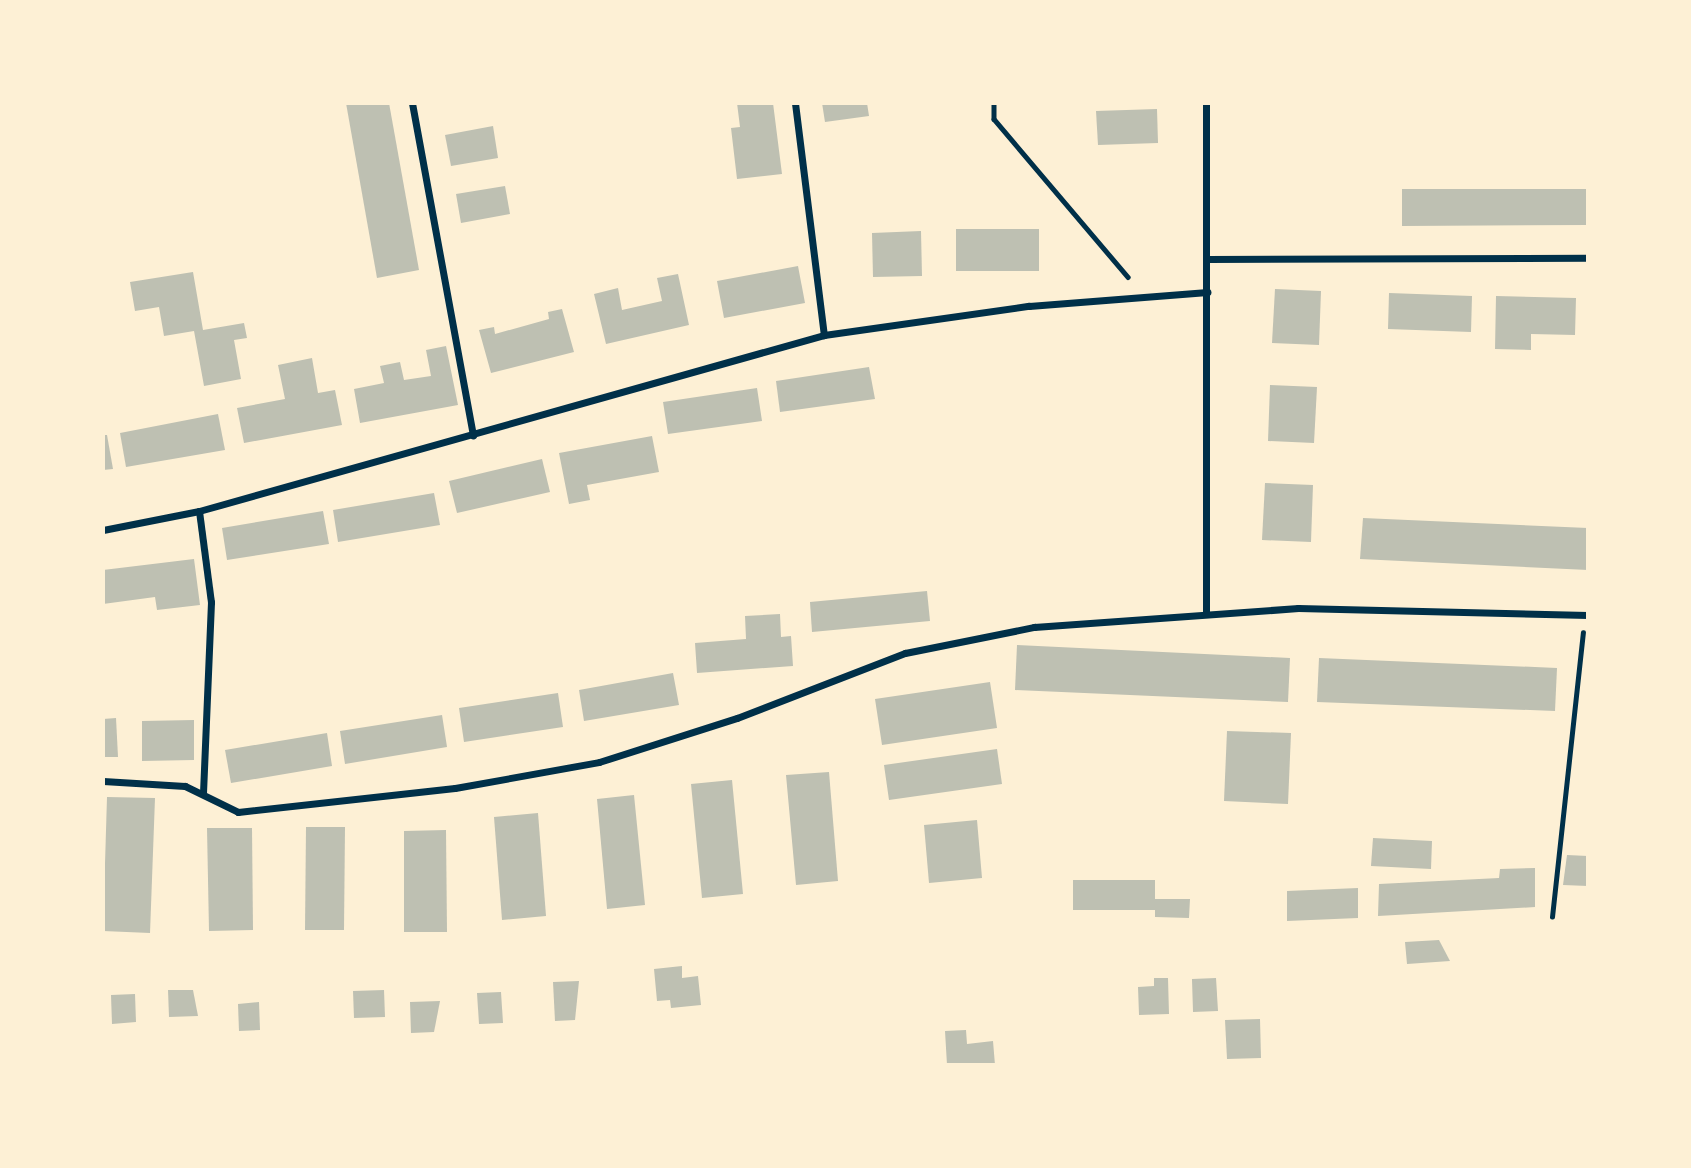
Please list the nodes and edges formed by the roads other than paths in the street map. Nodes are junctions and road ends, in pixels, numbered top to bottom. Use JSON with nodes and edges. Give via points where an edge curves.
{"nodes":[{"id":1,"x":412,"y":103,"type":"edge"},
{"id":2,"x":795,"y":103,"type":"edge"},
{"id":3,"x":1206,"y":103,"type":"edge"},
{"id":4,"x":1588,"y":258,"type":"edge"},
{"id":5,"x":1208,"y":259,"type":"junction"},
{"id":6,"x":1207,"y":292,"type":"junction"},
{"id":7,"x":824,"y":335,"type":"junction"},
{"id":8,"x":473,"y":435,"type":"junction"},
{"id":9,"x":199,"y":511,"type":"junction"},
{"id":10,"x":103,"y":530,"type":"edge"},
{"id":11,"x":1206,"y":611,"type":"junction"},
{"id":12,"x":1586,"y":615,"type":"edge"},
{"id":13,"x":103,"y":781,"type":"edge"},
{"id":14,"x":203,"y":793,"type":"junction"}],
"edges":[{"from":1,"to":8,"type":"street"},
{"from":2,"to":7,"type":"street"},
{"from":3,"to":5,"type":"street"},
{"from":4,"to":5,"type":"street"},
{"from":5,"to":6,"type":"street"},
{"from":6,"to":7,"type":"street","via":[[1142,294]]},
{"from":6,"to":11,"type":"street"},
{"from":7,"to":8,"type":"street"},
{"from":8,"to":9,"type":"street"},
{"from":9,"to":10,"type":"street"},
{"from":9,"to":14,"type":"street","via":[[211,602]]},
{"from":11,"to":12,"type":"street","via":[[1377,608]]},
{"from":11,"to":14,"type":"street","via":[[1034,627],[905,653],[671,741],[599,762],[455,789],[238,812],[219,806]]},
{"from":13,"to":14,"type":"street","via":[[185,786]]}]}
